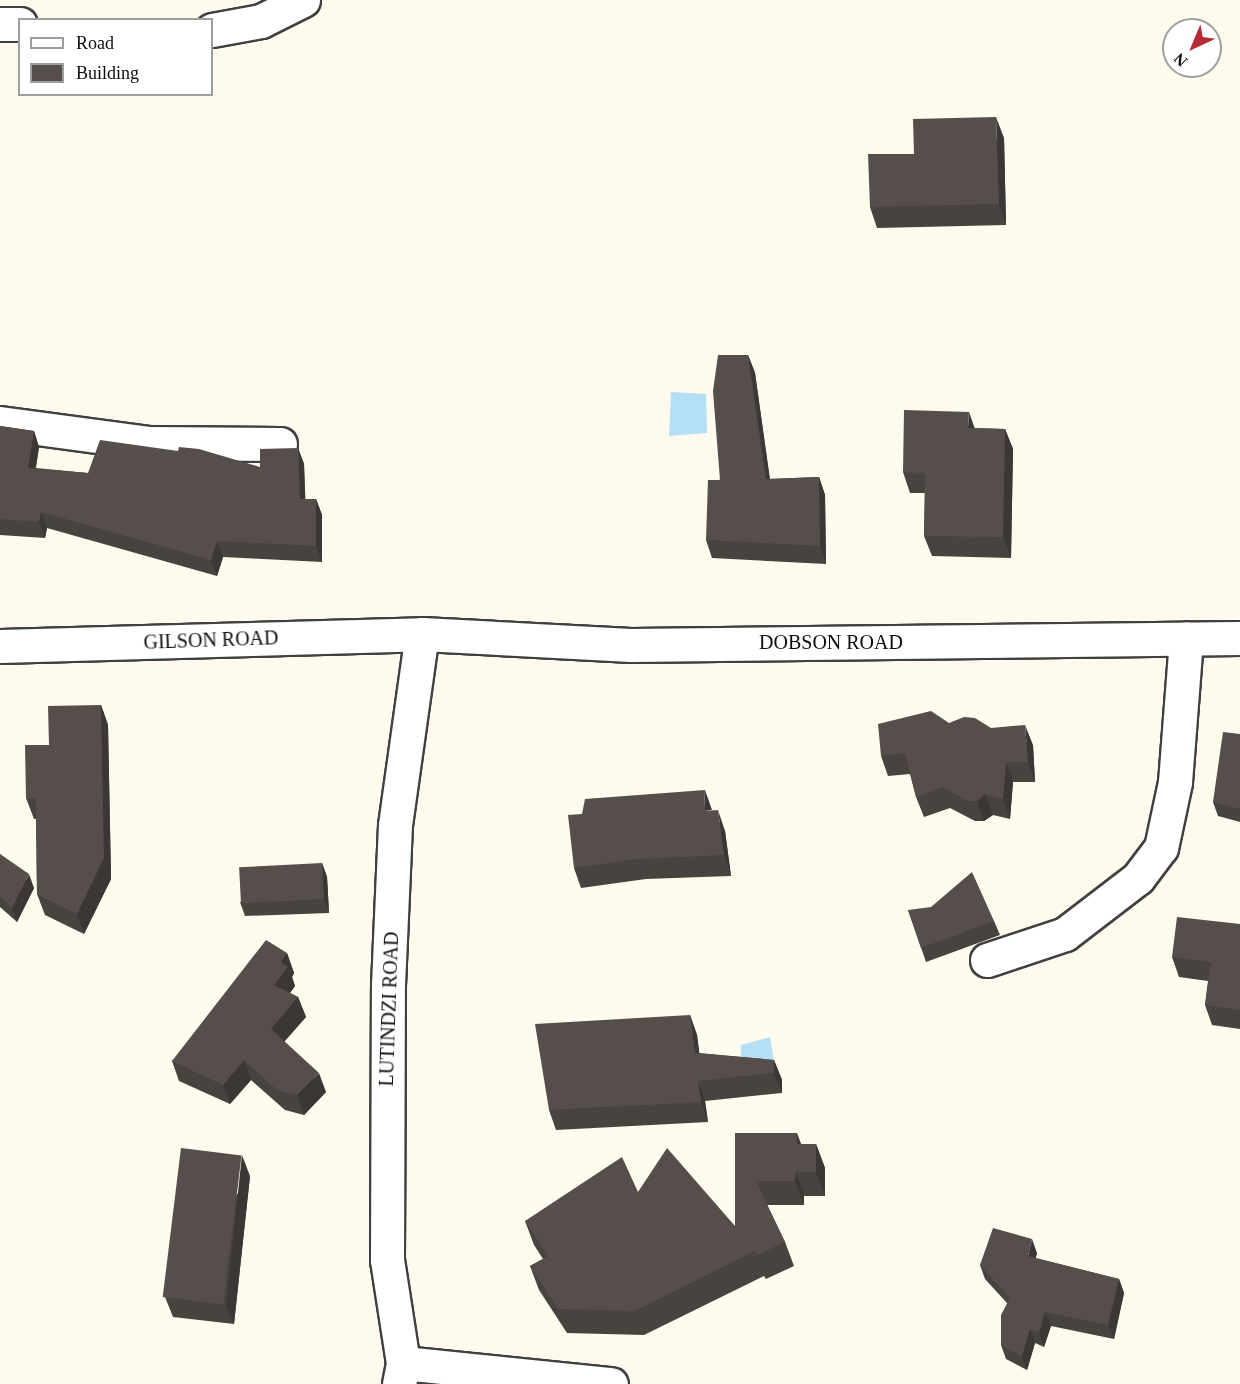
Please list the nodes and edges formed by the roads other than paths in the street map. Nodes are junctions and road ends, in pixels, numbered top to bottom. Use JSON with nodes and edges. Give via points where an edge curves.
{"nodes":[{"id":1,"x":303,"y":0,"type":"edge"},
{"id":2,"x":0,"y":24,"type":"edge"},
{"id":3,"x":18,"y":24,"type":"edge"},
{"id":4,"x":213,"y":30,"type":"edge"},
{"id":5,"x":0,"y":423,"type":"edge"},
{"id":6,"x":280,"y":444,"type":"dead end"},
{"id":7,"x":422,"y":634,"type":"junction"},
{"id":8,"x":1186,"y":638,"type":"junction"},
{"id":9,"x":1240,"y":638,"type":"edge"},
{"id":10,"x":0,"y":646,"type":"edge"},
{"id":11,"x":987,"y":960,"type":"dead end"},
{"id":12,"x":401,"y":1373,"type":"edge"},
{"id":13,"x":602,"y":1383,"type":"edge"}],
"edges":[{"from":1,"to":4,"type":"street","via":[[261,21]]},
{"from":2,"to":3,"type":"street"},
{"from":5,"to":6,"type":"street","via":[[148,442]]},
{"from":7,"to":8,"type":"street","name":"DOBSON ROAD","via":[[631,645]]},
{"from":7,"to":10,"type":"street","name":"GILSON ROAD"},
{"from":7,"to":12,"type":"street","name":"LUTINDZI ROAD","via":[[395,825],[388,985],[387,1260]]},
{"from":8,"to":9,"type":"street","name":"DOBSON ROAD"},
{"from":8,"to":11,"type":"street","via":[[1175,782],[1161,848],[1138,878],[1065,934]]},
{"from":12,"to":13,"type":"street"}]}
